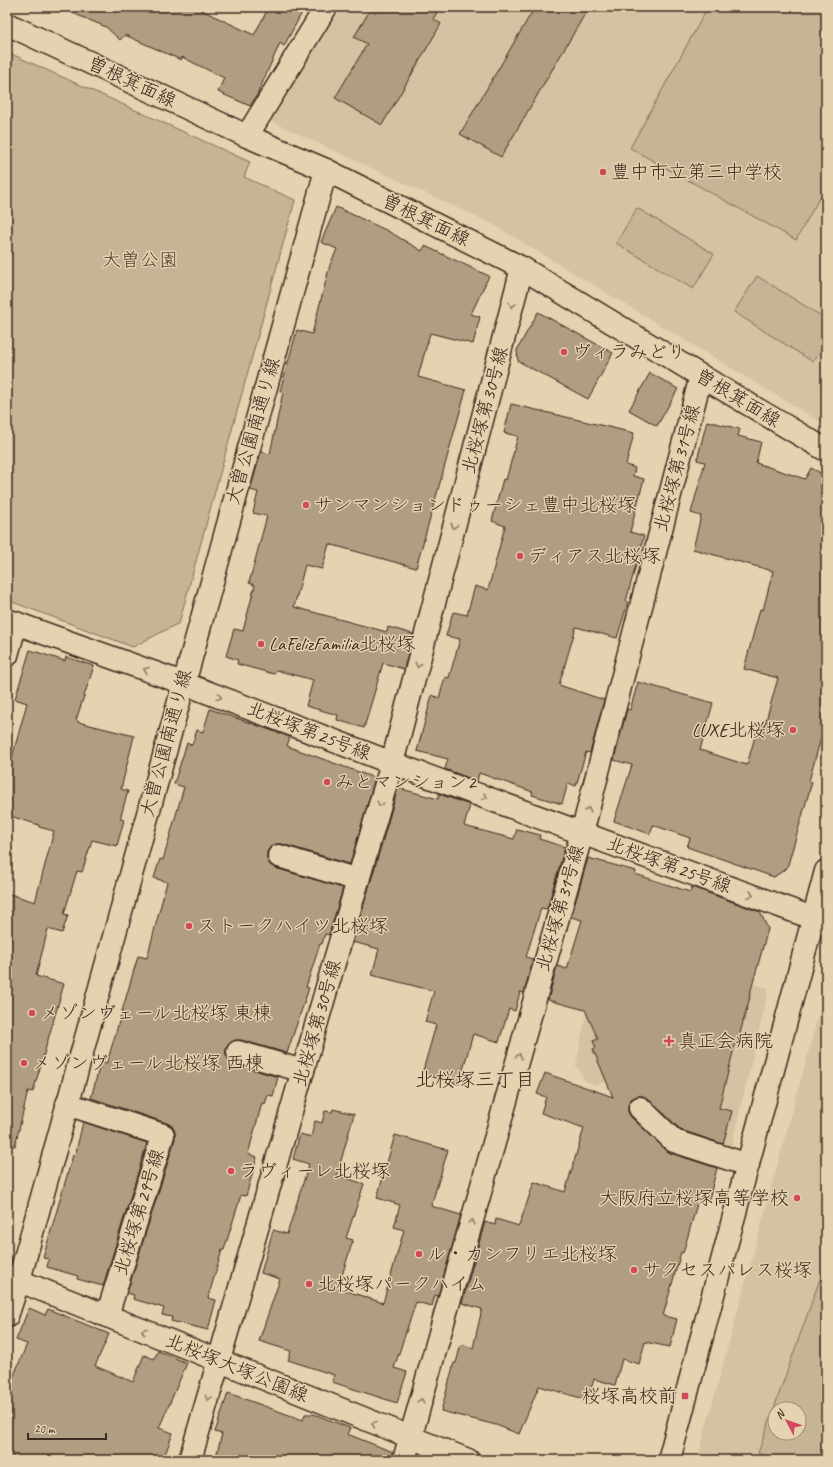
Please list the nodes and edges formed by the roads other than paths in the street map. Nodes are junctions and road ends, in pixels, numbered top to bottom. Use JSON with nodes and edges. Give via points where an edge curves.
{"nodes":[{"id":1,"x":326,"y":7,"type":"edge"},
{"id":2,"x":7,"y":24,"type":"edge"},
{"id":3,"x":247,"y":136,"type":"junction"},
{"id":4,"x":326,"y":170,"type":"junction"},
{"id":5,"x":522,"y":268,"type":"junction"},
{"id":6,"x":701,"y":376,"type":"junction"},
{"id":7,"x":826,"y":450,"type":"edge"},
{"id":8,"x":12,"y":622,"type":"edge"},
{"id":9,"x":7,"y":656,"type":"edge"},
{"id":10,"x":183,"y":683,"type":"junction"},
{"id":11,"x":392,"y":763,"type":"junction"},
{"id":12,"x":582,"y":833,"type":"junction"},
{"id":13,"x":279,"y":856,"type":"dead end"},
{"id":14,"x":826,"y":871,"type":"edge"},
{"id":15,"x":358,"y":880,"type":"junction"},
{"id":16,"x":820,"y":921,"type":"edge"},
{"id":17,"x":238,"y":1052,"type":"dead end"},
{"id":18,"x":303,"y":1071,"type":"junction"},
{"id":19,"x":67,"y":1104,"type":"junction"},
{"id":20,"x":640,"y":1108,"type":"dead end"},
{"id":21,"x":748,"y":1165,"type":"junction"},
{"id":22,"x":13,"y":1278,"type":"edge"},
{"id":23,"x":7,"y":1316,"type":"edge"},
{"id":24,"x":108,"y":1316,"type":"junction"},
{"id":25,"x":219,"y":1361,"type":"junction"},
{"id":26,"x":411,"y":1438,"type":"junction"},
{"id":27,"x":190,"y":1460,"type":"edge"},
{"id":28,"x":404,"y":1460,"type":"edge"},
{"id":29,"x":468,"y":1460,"type":"edge"},
{"id":30,"x":669,"y":1460,"type":"edge"}],
"edges":[{"from":1,"to":3,"type":"street"},
{"from":2,"to":3,"type":"street","name":"曽根箕面線"},
{"from":3,"to":4,"type":"street","name":"曽根箕面線"},
{"from":4,"to":5,"type":"street","name":"曽根箕面線"},
{"from":4,"to":10,"type":"street","name":"大曽公園南通り線"},
{"from":5,"to":6,"type":"street","name":"曽根箕面線"},
{"from":5,"to":11,"type":"street","name":"北桜塚第30号線","one_way":true},
{"from":6,"to":7,"type":"street","name":"曽根箕面線"},
{"from":12,"to":6,"type":"street","name":"北桜塚第31号線","one_way":true},
{"from":8,"to":9,"type":"street"},
{"from":10,"to":8,"type":"street","name":"北桜塚第25号線","one_way":true},
{"from":10,"to":11,"type":"street","name":"北桜塚第25号線","one_way":true},
{"from":10,"to":19,"type":"street","name":"大曽公園南通り線"},
{"from":11,"to":12,"type":"street","name":"北桜塚第25号線","one_way":true},
{"from":11,"to":15,"type":"street","name":"北桜塚第30号線","one_way":true},
{"from":12,"to":16,"type":"street","name":"北桜塚第25号線","one_way":true},
{"from":26,"to":12,"type":"street","name":"北桜塚第31号線","one_way":true},
{"from":13,"to":15,"type":"street"},
{"from":14,"to":16,"type":"street"},
{"from":15,"to":18,"type":"street","name":"北桜塚第30号線"},
{"from":16,"to":21,"type":"street"},
{"from":17,"to":18,"type":"street"},
{"from":18,"to":25,"type":"street","name":"北桜塚第30号線"},
{"from":19,"to":22,"type":"street","name":"大曽公園南通り線"},
{"from":19,"to":24,"type":"street","name":"北桜塚第29号線","via":[[163,1135]]},
{"from":20,"to":21,"type":"street","via":[[674,1141]]},
{"from":21,"to":30,"type":"street"},
{"from":22,"to":23,"type":"street","name":"大曽公園南通り線"},
{"from":22,"to":24,"type":"street","name":"北桜塚大塚公園線"},
{"from":25,"to":24,"type":"street","name":"北桜塚大塚公園線","one_way":true},
{"from":26,"to":25,"type":"street","name":"北桜塚大塚公園線","one_way":true},
{"from":25,"to":27,"type":"street","name":"北桜塚第30号線","one_way":true},
{"from":26,"to":28,"type":"street","name":"北桜塚第31号線"},
{"from":26,"to":29,"type":"street","name":"北桜塚大塚公園線"}]}
